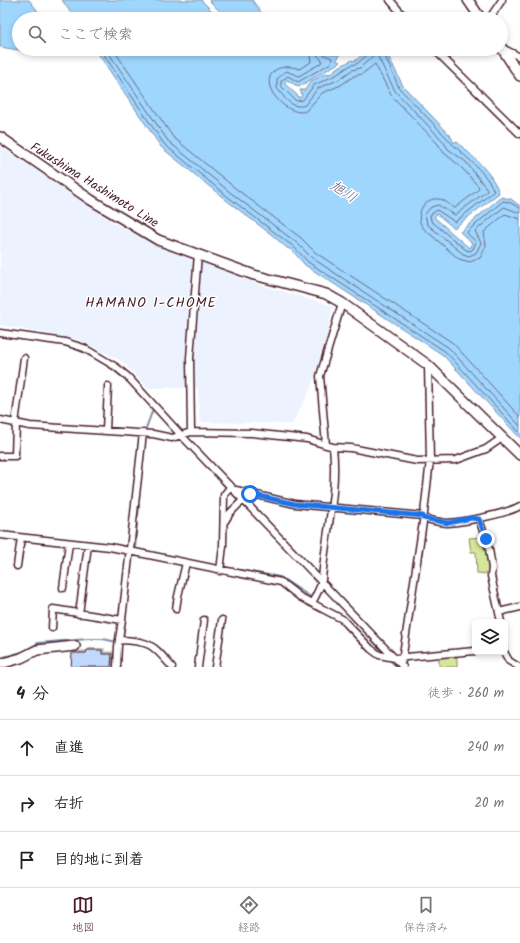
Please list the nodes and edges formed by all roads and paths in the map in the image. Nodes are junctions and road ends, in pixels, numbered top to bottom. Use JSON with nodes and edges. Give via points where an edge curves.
{"nodes":[{"id":1,"x":390,"y":0,"type":"edge"},
{"id":2,"x":468,"y":0,"type":"edge"},
{"id":3,"x":502,"y":0,"type":"edge"},
{"id":4,"x":400,"y":12,"type":"edge"},
{"id":5,"x":476,"y":12,"type":"edge"},
{"id":6,"x":494,"y":12,"type":"edge"},
{"id":7,"x":508,"y":50,"type":"edge"},
{"id":8,"x":441,"y":56,"type":"edge"},
{"id":9,"x":508,"y":56,"type":"edge"},
{"id":10,"x":520,"y":57,"type":"edge"},
{"id":11,"x":520,"y":76,"type":"edge"},
{"id":12,"x":520,"y":134,"type":"edge"},
{"id":13,"x":0,"y":138,"type":"edge"},
{"id":14,"x":198,"y":254,"type":"junction"},
{"id":15,"x":342,"y":303,"type":"junction"},
{"id":16,"x":0,"y":333,"type":"edge"},
{"id":17,"x":24,"y":358,"type":"dead end"},
{"id":18,"x":428,"y":365,"type":"junction"},
{"id":19,"x":108,"y":386,"type":"dead end"},
{"id":20,"x":0,"y":420,"type":"edge"},
{"id":21,"x":16,"y":423,"type":"junction"},
{"id":22,"x":106,"y":430,"type":"junction"},
{"id":23,"x":191,"y":432,"type":"junction"},
{"id":24,"x":143,"y":433,"type":"junction"},
{"id":25,"x":179,"y":436,"type":"junction"},
{"id":26,"x":502,"y":438,"type":"junction"},
{"id":27,"x":326,"y":445,"type":"junction"},
{"id":28,"x":333,"y":447,"type":"junction"},
{"id":29,"x":520,"y":455,"type":"edge"},
{"id":30,"x":0,"y":456,"type":"edge"},
{"id":31,"x":430,"y":460,"type":"junction"},
{"id":32,"x":231,"y":488,"type":"junction"},
{"id":33,"x":250,"y":494,"type":"junction"},
{"id":34,"x":242,"y":501,"type":"junction"},
{"id":35,"x":520,"y":508,"type":"edge"},
{"id":36,"x":332,"y":509,"type":"junction"},
{"id":37,"x":423,"y":517,"type":"junction"},
{"id":38,"x":479,"y":519,"type":"junction"},
{"id":39,"x":224,"y":523,"type":"junction"},
{"id":40,"x":0,"y":535,"type":"edge"},
{"id":41,"x":21,"y":538,"type":"junction"},
{"id":42,"x":69,"y":543,"type":"junction"},
{"id":43,"x":88,"y":544,"type":"junction"},
{"id":44,"x":130,"y":552,"type":"junction"},
{"id":45,"x":186,"y":563,"type":"junction"},
{"id":46,"x":17,"y":566,"type":"dead end"},
{"id":47,"x":220,"y":568,"type":"junction"},
{"id":48,"x":321,"y":583,"type":"junction"},
{"id":49,"x":63,"y":588,"type":"dead end"},
{"id":50,"x":313,"y":601,"type":"junction"},
{"id":51,"x":520,"y":607,"type":"edge"},
{"id":52,"x":176,"y":609,"type":"dead end"},
{"id":53,"x":500,"y":612,"type":"junction"},
{"id":54,"x":79,"y":614,"type":"junction"},
{"id":55,"x":501,"y":619,"type":"edge"},
{"id":56,"x":122,"y":620,"type":"junction"},
{"id":57,"x":204,"y":620,"type":"dead end"},
{"id":58,"x":222,"y":620,"type":"dead end"},
{"id":59,"x":52,"y":628,"type":"dead end"},
{"id":60,"x":120,"y":641,"type":"junction"},
{"id":61,"x":74,"y":646,"type":"dead end"},
{"id":62,"x":472,"y":651,"type":"edge"},
{"id":63,"x":506,"y":655,"type":"edge"},
{"id":64,"x":391,"y":657,"type":"junction"},
{"id":65,"x":402,"y":658,"type":"junction"},
{"id":66,"x":0,"y":664,"type":"edge"},
{"id":67,"x":401,"y":666,"type":"edge"},
{"id":68,"x":117,"y":667,"type":"edge"},
{"id":69,"x":172,"y":667,"type":"edge"},
{"id":70,"x":198,"y":667,"type":"edge"},
{"id":71,"x":215,"y":667,"type":"edge"},
{"id":72,"x":519,"y":667,"type":"edge"}],
"edges":[{"from":1,"to":4,"type":"street"},
{"from":2,"to":5,"type":"main road"},
{"from":3,"to":6,"type":"street"},
{"from":7,"to":10,"type":"street"},
{"from":8,"to":12,"type":"street"},
{"from":9,"to":11,"type":"main road"},
{"from":13,"to":14,"type":"main road","name":"Fukushima Hashimoto Line","via":[[91,200],[158,240]]},
{"from":14,"to":15,"type":"main road","name":"Fukushima Hashimoto Line","via":[[254,275],[326,294]]},
{"from":14,"to":23,"type":"street","via":[[190,358]]},
{"from":15,"to":18,"type":"main road","name":"Fukushima Hashimoto Line"},
{"from":15,"to":27,"type":"street","via":[[320,376]]},
{"from":16,"to":25,"type":"street","via":[[65,342],[84,348],[128,377]]},
{"from":17,"to":21,"type":"street"},
{"from":18,"to":26,"type":"main road","name":"Fukushima Hashimoto Line"},
{"from":18,"to":31,"type":"street"},
{"from":19,"to":22,"type":"street"},
{"from":20,"to":21,"type":"street"},
{"from":21,"to":22,"type":"street"},
{"from":21,"to":30,"type":"street","via":[[15,456]]},
{"from":22,"to":24,"type":"street"},
{"from":23,"to":25,"type":"street"},
{"from":23,"to":27,"type":"street","via":[[252,433],[307,439]]},
{"from":24,"to":25,"type":"street"},
{"from":24,"to":44,"type":"street"},
{"from":25,"to":32,"type":"street"},
{"from":26,"to":29,"type":"main road","name":"Fukushima Hashimoto Line"},
{"from":26,"to":31,"type":"street","via":[[486,449],[456,460]]},
{"from":27,"to":28,"type":"street"},
{"from":28,"to":31,"type":"street"},
{"from":28,"to":36,"type":"street","via":[[335,466]]},
{"from":31,"to":37,"type":"street"},
{"from":32,"to":33,"type":"street"},
{"from":32,"to":34,"type":"street"},
{"from":32,"to":39,"type":"street","via":[[223,502]]},
{"from":33,"to":34,"type":"street"},
{"from":33,"to":36,"type":"street"},
{"from":34,"to":39,"type":"street"},
{"from":34,"to":48,"type":"street"},
{"from":35,"to":38,"type":"street"},
{"from":36,"to":37,"type":"street"},
{"from":36,"to":48,"type":"street"},
{"from":37,"to":38,"type":"street","via":[[448,523],[471,518]]},
{"from":37,"to":65,"type":"street"},
{"from":38,"to":53,"type":"street","via":[[489,549]]},
{"from":39,"to":47,"type":"street"},
{"from":40,"to":41,"type":"street"},
{"from":41,"to":42,"type":"street"},
{"from":41,"to":46,"type":"street"},
{"from":42,"to":43,"type":"street"},
{"from":42,"to":49,"type":"street"},
{"from":43,"to":44,"type":"street"},
{"from":43,"to":54,"type":"street"},
{"from":44,"to":45,"type":"street"},
{"from":44,"to":56,"type":"street"},
{"from":45,"to":47,"type":"street"},
{"from":45,"to":52,"type":"street"},
{"from":47,"to":50,"type":"street","via":[[281,582],[300,597]]},
{"from":48,"to":50,"type":"street"},
{"from":48,"to":64,"type":"street"},
{"from":50,"to":64,"type":"street","via":[[342,619],[371,649],[382,656]]},
{"from":51,"to":53,"type":"street"},
{"from":53,"to":55,"type":"street"},
{"from":54,"to":56,"type":"street"},
{"from":54,"to":59,"type":"street","via":[[53,609]]},
{"from":56,"to":60,"type":"street"},
{"from":57,"to":70,"type":"street"},
{"from":58,"to":71,"type":"street"},
{"from":60,"to":68,"type":"street"},
{"from":60,"to":69,"type":"street","via":[[135,641],[154,646]]},
{"from":61,"to":66,"type":"main road","via":[[37,650]]},
{"from":62,"to":65,"type":"street"},
{"from":63,"to":72,"type":"street","via":[[509,661]]},
{"from":64,"to":65,"type":"street"},
{"from":64,"to":67,"type":"street"},
{"from":65,"to":67,"type":"street"}]}
